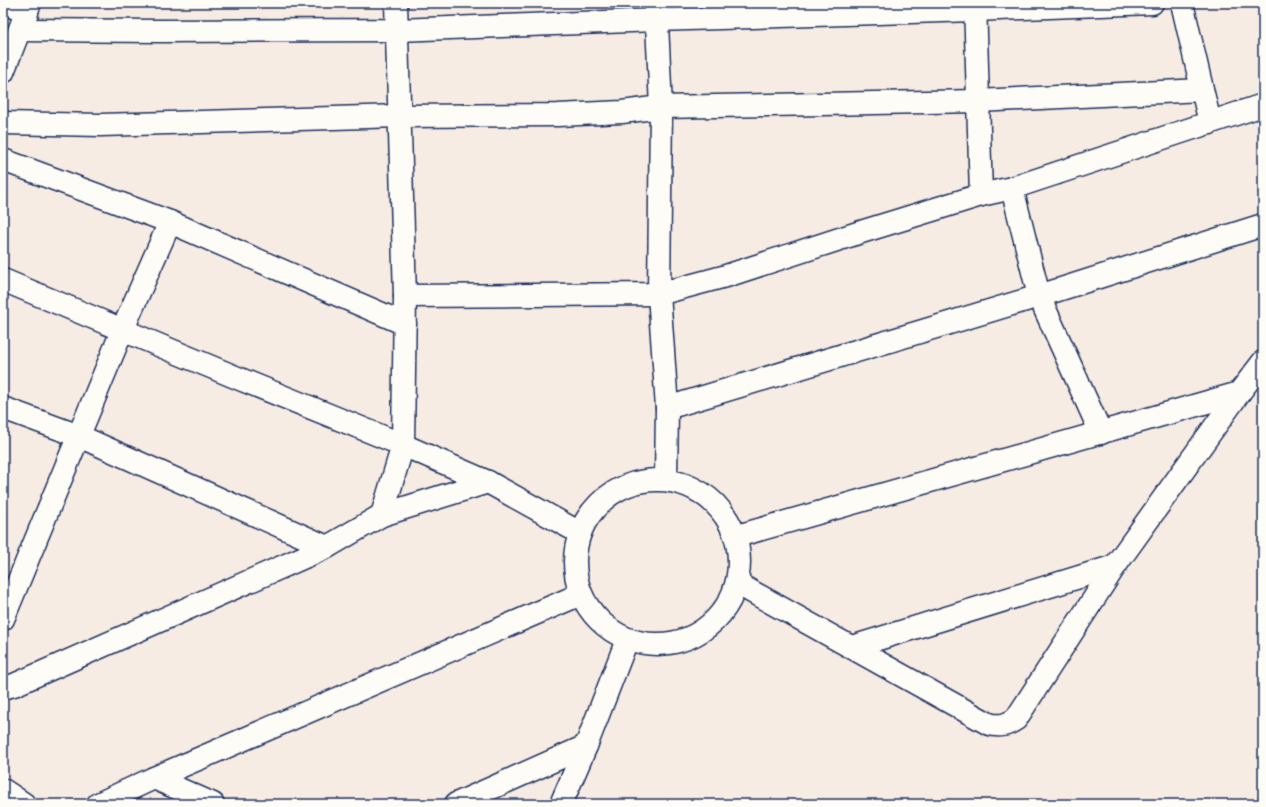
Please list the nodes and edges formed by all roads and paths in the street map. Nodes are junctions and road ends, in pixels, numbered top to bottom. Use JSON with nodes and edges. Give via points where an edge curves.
{"nodes":[{"id":1,"x":5,"y":3,"type":"edge"},
{"id":2,"x":396,"y":3,"type":"edge"},
{"id":3,"x":1152,"y":3,"type":"edge"},
{"id":4,"x":1182,"y":3,"type":"edge"},
{"id":5,"x":975,"y":7,"type":"edge"},
{"id":6,"x":656,"y":11,"type":"edge"},
{"id":7,"x":26,"y":15,"type":"edge"},
{"id":8,"x":397,"y":30,"type":"junction"},
{"id":9,"x":3,"y":72,"type":"edge"},
{"id":10,"x":1202,"y":90,"type":"junction"},
{"id":11,"x":978,"y":100,"type":"junction"},
{"id":12,"x":1263,"y":105,"type":"edge"},
{"id":13,"x":661,"y":108,"type":"junction"},
{"id":14,"x":400,"y":116,"type":"junction"},
{"id":15,"x":3,"y":123,"type":"edge"},
{"id":16,"x":1210,"y":123,"type":"junction"},
{"id":17,"x":3,"y":160,"type":"edge"},
{"id":18,"x":1012,"y":188,"type":"junction"},
{"id":19,"x":981,"y":195,"type":"junction"},
{"id":20,"x":170,"y":222,"type":"junction"},
{"id":21,"x":1263,"y":225,"type":"edge"},
{"id":22,"x":3,"y":280,"type":"edge"},
{"id":23,"x":659,"y":294,"type":"junction"},
{"id":24,"x":405,"y":296,"type":"junction"},
{"id":25,"x":1039,"y":296,"type":"junction"},
{"id":26,"x":406,"y":324,"type":"junction"},
{"id":27,"x":122,"y":331,"type":"junction"},
{"id":28,"x":1263,"y":362,"type":"edge"},
{"id":29,"x":1239,"y":394,"type":"junction"},
{"id":30,"x":3,"y":408,"type":"edge"},
{"id":31,"x":667,"y":408,"type":"junction"},
{"id":32,"x":1102,"y":432,"type":"junction"},
{"id":33,"x":79,"y":436,"type":"junction"},
{"id":34,"x":403,"y":444,"type":"junction"},
{"id":35,"x":666,"y":479,"type":"junction"},
{"id":36,"x":488,"y":482,"type":"junction"},
{"id":37,"x":382,"y":515,"type":"junction"},
{"id":38,"x":580,"y":533,"type":"junction"},
{"id":39,"x":736,"y":536,"type":"junction"},
{"id":40,"x":327,"y":547,"type":"junction"},
{"id":41,"x":1115,"y":566,"type":"junction"},
{"id":42,"x":738,"y":584,"type":"junction"},
{"id":43,"x":8,"y":593,"type":"edge"},
{"id":44,"x":581,"y":594,"type":"junction"},
{"id":45,"x":3,"y":619,"type":"edge"},
{"id":46,"x":627,"y":640,"type":"junction"},
{"id":47,"x":852,"y":647,"type":"junction"},
{"id":48,"x":3,"y":688,"type":"edge"},
{"id":49,"x":586,"y":746,"type":"junction"},
{"id":50,"x":154,"y":778,"type":"junction"},
{"id":51,"x":3,"y":790,"type":"edge"},
{"id":52,"x":24,"y":804,"type":"edge"},
{"id":53,"x":98,"y":804,"type":"edge"},
{"id":54,"x":213,"y":804,"type":"edge"},
{"id":55,"x":456,"y":804,"type":"edge"},
{"id":56,"x":561,"y":804,"type":"edge"}],
"edges":[{"from":1,"to":7,"type":"street"},
{"from":2,"to":8,"type":"street"},
{"from":3,"to":5,"type":"street"},
{"from":4,"to":10,"type":"street"},
{"from":5,"to":6,"type":"street"},
{"from":5,"to":11,"type":"street"},
{"from":6,"to":8,"type":"street"},
{"from":6,"to":13,"type":"street"},
{"from":7,"to":8,"type":"street","via":[[160,31]]},
{"from":7,"to":9,"type":"street"},
{"from":8,"to":14,"type":"street"},
{"from":10,"to":11,"type":"street"},
{"from":10,"to":16,"type":"street"},
{"from":11,"to":13,"type":"street"},
{"from":11,"to":19,"type":"street"},
{"from":12,"to":16,"type":"street"},
{"from":13,"to":14,"type":"street","via":[[558,115]]},
{"from":13,"to":23,"type":"street"},
{"from":14,"to":15,"type":"street","via":[[101,125]]},
{"from":14,"to":24,"type":"street"},
{"from":16,"to":18,"type":"street"},
{"from":17,"to":20,"type":"street"},
{"from":18,"to":19,"type":"street"},
{"from":18,"to":25,"type":"street"},
{"from":19,"to":23,"type":"street","via":[[726,276]]},
{"from":20,"to":26,"type":"street"},
{"from":20,"to":27,"type":"street"},
{"from":21,"to":25,"type":"street"},
{"from":22,"to":27,"type":"street"},
{"from":23,"to":24,"type":"street"},
{"from":23,"to":31,"type":"street"},
{"from":24,"to":26,"type":"street"},
{"from":25,"to":31,"type":"street"},
{"from":25,"to":32,"type":"street"},
{"from":26,"to":34,"type":"street"},
{"from":27,"to":33,"type":"street"},
{"from":27,"to":34,"type":"street"},
{"from":28,"to":29,"type":"street"},
{"from":29,"to":32,"type":"street"},
{"from":29,"to":41,"type":"street"},
{"from":30,"to":33,"type":"street"},
{"from":31,"to":35,"type":"street"},
{"from":32,"to":39,"type":"street"},
{"from":33,"to":40,"type":"street"},
{"from":33,"to":43,"type":"street"},
{"from":34,"to":36,"type":"street"},
{"from":34,"to":37,"type":"street"},
{"from":35,"to":38,"type":"street","via":[[639,481],[614,492],[594,510]]},
{"from":35,"to":39,"type":"street","via":[[689,485],[710,497],[726,515]]},
{"from":36,"to":37,"type":"street"},
{"from":36,"to":38,"type":"street"},
{"from":37,"to":40,"type":"street"},
{"from":38,"to":44,"type":"street","via":[[575,553],[575,574]]},
{"from":39,"to":42,"type":"street","via":[[741,560]]},
{"from":40,"to":48,"type":"street"},
{"from":41,"to":47,"type":"street"},
{"from":41,"to":47,"type":"street","via":[[1021,711],[1009,724],[989,724]]},
{"from":42,"to":46,"type":"street","via":[[726,609],[706,630],[680,642],[652,645]]},
{"from":42,"to":47,"type":"street"},
{"from":43,"to":45,"type":"street"},
{"from":44,"to":46,"type":"street","via":[[591,612],[606,628]]},
{"from":44,"to":50,"type":"street"},
{"from":46,"to":49,"type":"street"},
{"from":49,"to":55,"type":"street"},
{"from":49,"to":56,"type":"street"},
{"from":50,"to":53,"type":"street"},
{"from":50,"to":54,"type":"street"},
{"from":51,"to":52,"type":"street"}]}
